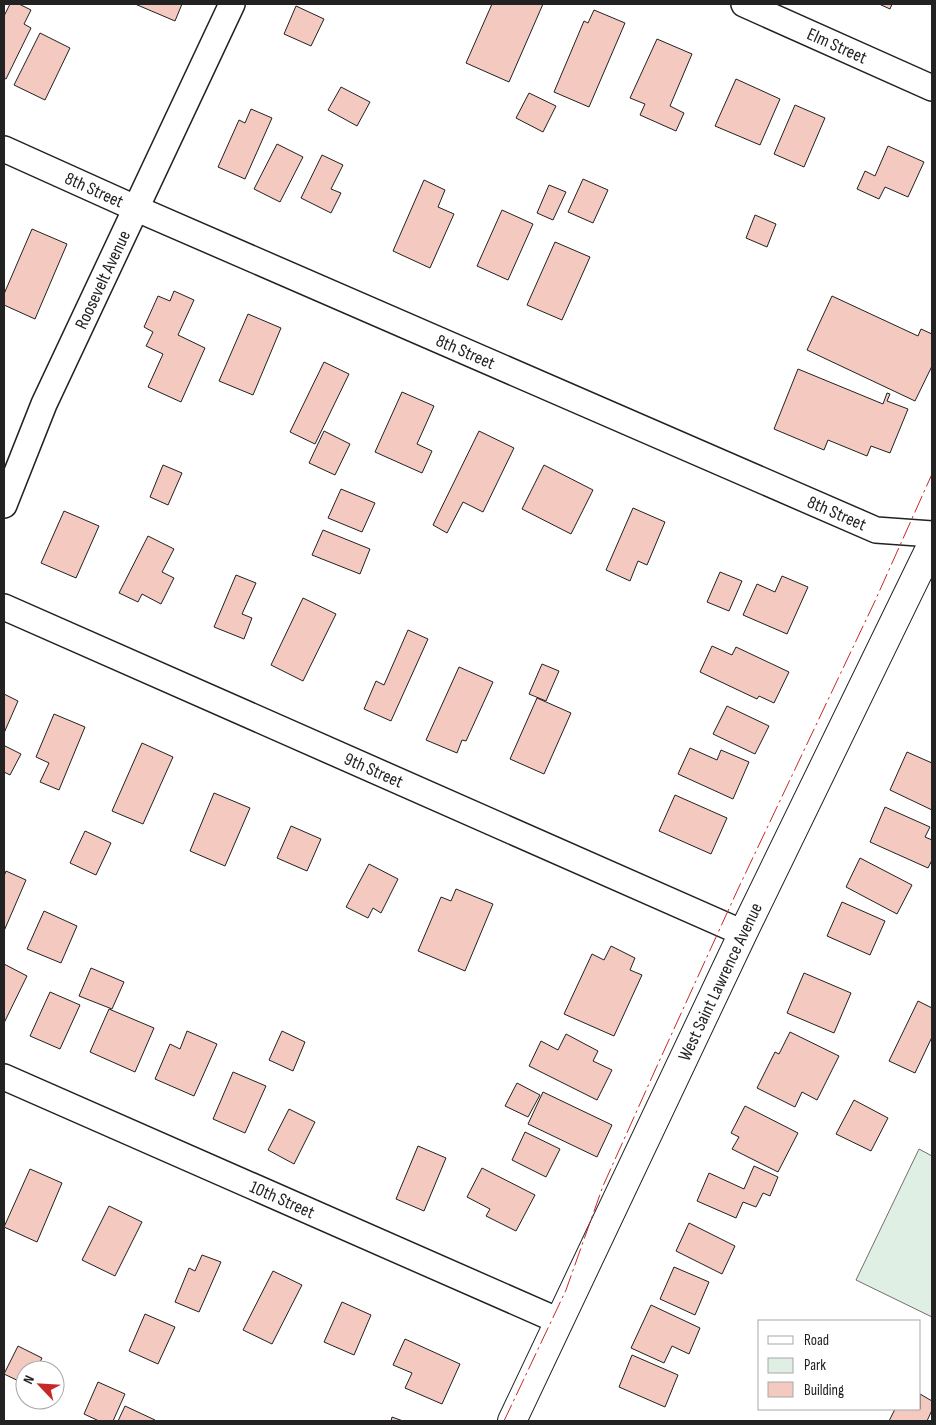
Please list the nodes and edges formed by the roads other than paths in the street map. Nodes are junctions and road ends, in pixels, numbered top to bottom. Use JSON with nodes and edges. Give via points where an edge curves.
{"nodes":[{"id":1,"x":232,"y":4,"type":"edge"},
{"id":2,"x":744,"y":4,"type":"edge"},
{"id":3,"x":932,"y":88,"type":"edge"},
{"id":4,"x":4,"y":149,"type":"edge"},
{"id":5,"x":135,"y":208,"type":"junction"},
{"id":6,"x":4,"y":504,"type":"edge"},
{"id":7,"x":932,"y":534,"type":"edge"},
{"id":8,"x":932,"y":544,"type":"edge"},
{"id":9,"x":4,"y":607,"type":"edge"},
{"id":10,"x":743,"y":932,"type":"junction"},
{"id":11,"x":4,"y":1077,"type":"edge"},
{"id":12,"x":559,"y":1321,"type":"junction"},
{"id":13,"x":512,"y":1421,"type":"edge"}],
"edges":[{"from":1,"to":5,"type":"street","name":"Roosevelt Avenue"},
{"from":2,"to":3,"type":"street","name":"Elm Street"},
{"from":4,"to":5,"type":"street","name":"8th Street"},
{"from":5,"to":6,"type":"street","name":"Roosevelt Avenue","via":[[44,404]]},
{"from":5,"to":7,"type":"street","name":"8th Street","via":[[876,530]]},
{"from":8,"to":10,"type":"street","name":"West Saint Lawrence Avenue"},
{"from":9,"to":10,"type":"street","name":"9th Street"},
{"from":10,"to":12,"type":"street","name":"West Saint Lawrence Avenue"},
{"from":11,"to":12,"type":"street","name":"10th Street"},
{"from":12,"to":13,"type":"street","name":"West Saint Lawrence Avenue"}]}
